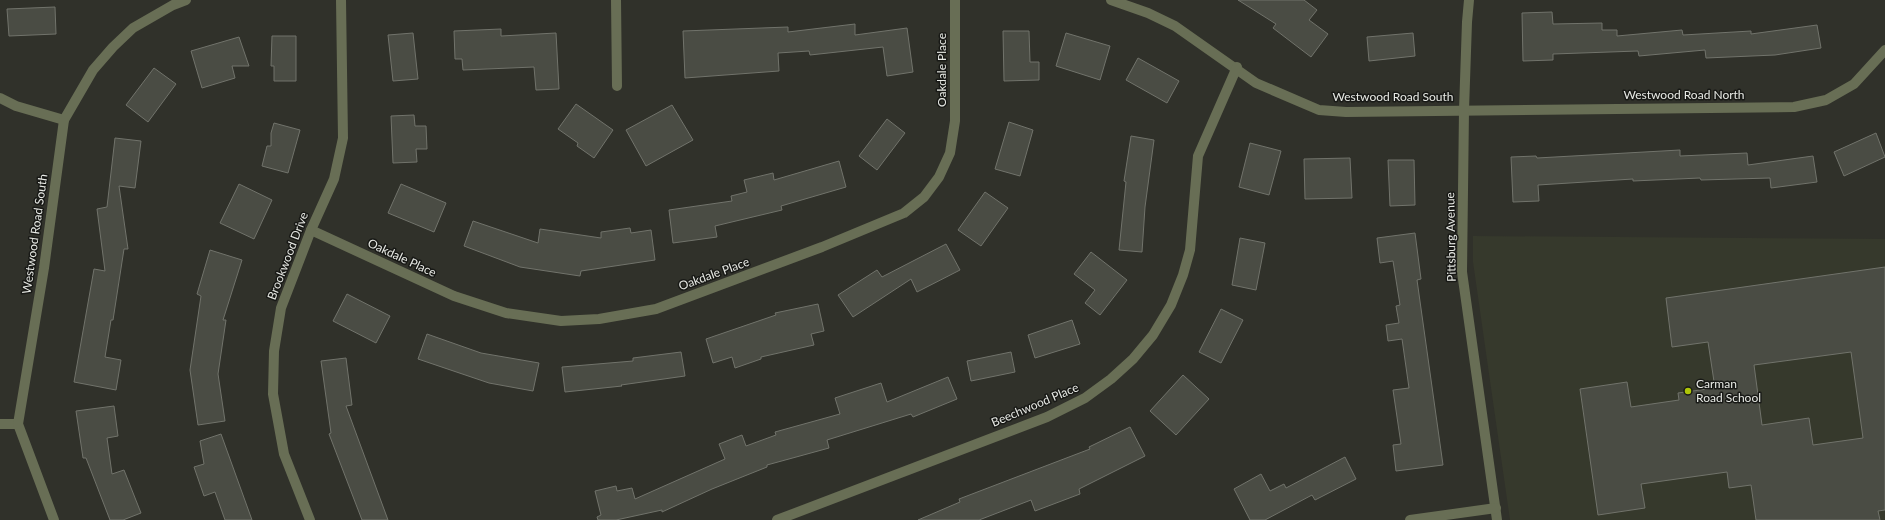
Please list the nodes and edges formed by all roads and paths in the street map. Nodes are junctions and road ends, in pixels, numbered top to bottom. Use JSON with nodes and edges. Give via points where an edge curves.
{"nodes":[{"id":1,"x":186,"y":0,"type":"edge"},
{"id":2,"x":341,"y":0,"type":"edge"},
{"id":3,"x":616,"y":0,"type":"edge"},
{"id":4,"x":955,"y":0,"type":"edge"},
{"id":5,"x":1111,"y":0,"type":"edge"},
{"id":6,"x":1469,"y":0,"type":"edge"},
{"id":7,"x":1885,"y":50,"type":"edge"},
{"id":8,"x":1237,"y":67,"type":"junction"},
{"id":9,"x":617,"y":86,"type":"dead end"},
{"id":10,"x":0,"y":98,"type":"edge"},
{"id":11,"x":1464,"y":110,"type":"junction"},
{"id":12,"x":64,"y":120,"type":"junction"},
{"id":13,"x":311,"y":230,"type":"junction"},
{"id":14,"x":0,"y":424,"type":"edge"},
{"id":15,"x":18,"y":424,"type":"junction"},
{"id":16,"x":1496,"y":508,"type":"junction"},
{"id":17,"x":54,"y":520,"type":"edge"},
{"id":18,"x":310,"y":520,"type":"edge"},
{"id":19,"x":777,"y":520,"type":"edge"},
{"id":20,"x":1410,"y":520,"type":"edge"},
{"id":21,"x":1498,"y":520,"type":"edge"}],
"edges":[{"from":1,"to":12,"type":"street","name":"Westwood Road South","via":[[133,28],[113,46],[93,70]]},
{"from":2,"to":13,"type":"street","name":"Brookwood Drive","via":[[343,138],[334,179]]},
{"from":3,"to":9,"type":"street"},
{"from":4,"to":13,"type":"street","name":"Oakdale Place","via":[[956,121],[950,153],[939,177],[924,197],[897,216],[656,309],[600,319],[561,321],[506,314],[454,296]]},
{"from":5,"to":8,"type":"street","name":"Westwood Road South","via":[[1175,26]]},
{"from":6,"to":11,"type":"street","name":"Pittsburg Avenue"},
{"from":7,"to":11,"type":"street","name":"Westwood Road North","via":[[1854,84],[1826,100],[1794,107]]},
{"from":8,"to":11,"type":"street","name":"Westwood Road South","via":[[1256,82],[1319,110]]},
{"from":8,"to":19,"type":"street","name":"Beechwood Place","via":[[1198,156],[1190,250],[1184,275],[1171,305],[1153,335],[1133,359],[1112,379],[1085,398],[1047,417]]},
{"from":10,"to":12,"type":"street","via":[[16,106]]},
{"from":11,"to":16,"type":"street","name":"Pittsburg Avenue","via":[[1462,272]]},
{"from":12,"to":15,"type":"street","name":"Westwood Road South","via":[[44,268]]},
{"from":13,"to":18,"type":"street","name":"Brookwood Drive","via":[[281,308],[274,352],[273,394],[284,454]]},
{"from":14,"to":15,"type":"street"},
{"from":15,"to":17,"type":"street"},
{"from":16,"to":20,"type":"street"},
{"from":16,"to":21,"type":"street","name":"Pittsburg Avenue"}]}
